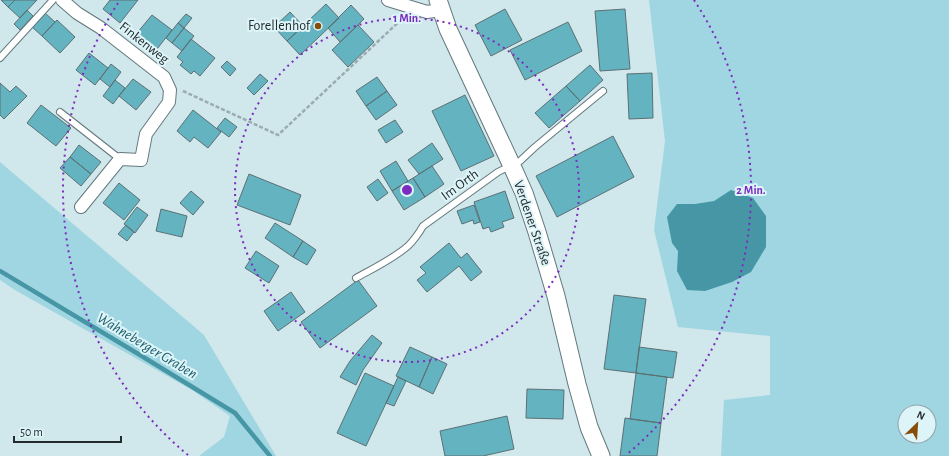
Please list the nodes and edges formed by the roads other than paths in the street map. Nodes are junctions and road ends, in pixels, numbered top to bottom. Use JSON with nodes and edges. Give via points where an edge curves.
{"nodes":[{"id":1,"x":53,"y":0,"type":"edge"},
{"id":2,"x":62,"y":0,"type":"edge"},
{"id":3,"x":388,"y":0,"type":"edge"},
{"id":4,"x":439,"y":5,"type":"edge"},
{"id":5,"x":0,"y":58,"type":"edge"},
{"id":6,"x":603,"y":91,"type":"dead end"},
{"id":7,"x":60,"y":112,"type":"dead end"},
{"id":8,"x":120,"y":159,"type":"junction"},
{"id":9,"x":512,"y":166,"type":"junction"},
{"id":10,"x":81,"y":207,"type":"dead end"},
{"id":11,"x":356,"y":278,"type":"dead end"},
{"id":12,"x":601,"y":456,"type":"edge"}],
"edges":[{"from":1,"to":5,"type":"lane"},
{"from":2,"to":8,"type":"street","name":"Finkenweg","via":[[164,77],[170,90],[169,102],[146,134],[141,160]]},
{"from":3,"to":4,"type":"street","via":[[427,12]]},
{"from":4,"to":9,"type":"street","name":"Verdener Straße"},
{"from":6,"to":9,"type":"lane","name":"Im Orth"},
{"from":7,"to":8,"type":"lane"},
{"from":8,"to":10,"type":"street"},
{"from":9,"to":11,"type":"lane","name":"Im Orth","via":[[498,172],[423,226],[408,246],[397,254]]},
{"from":9,"to":12,"type":"street","name":"Verdener Straße","via":[[537,232],[556,296],[576,384]]}]}
